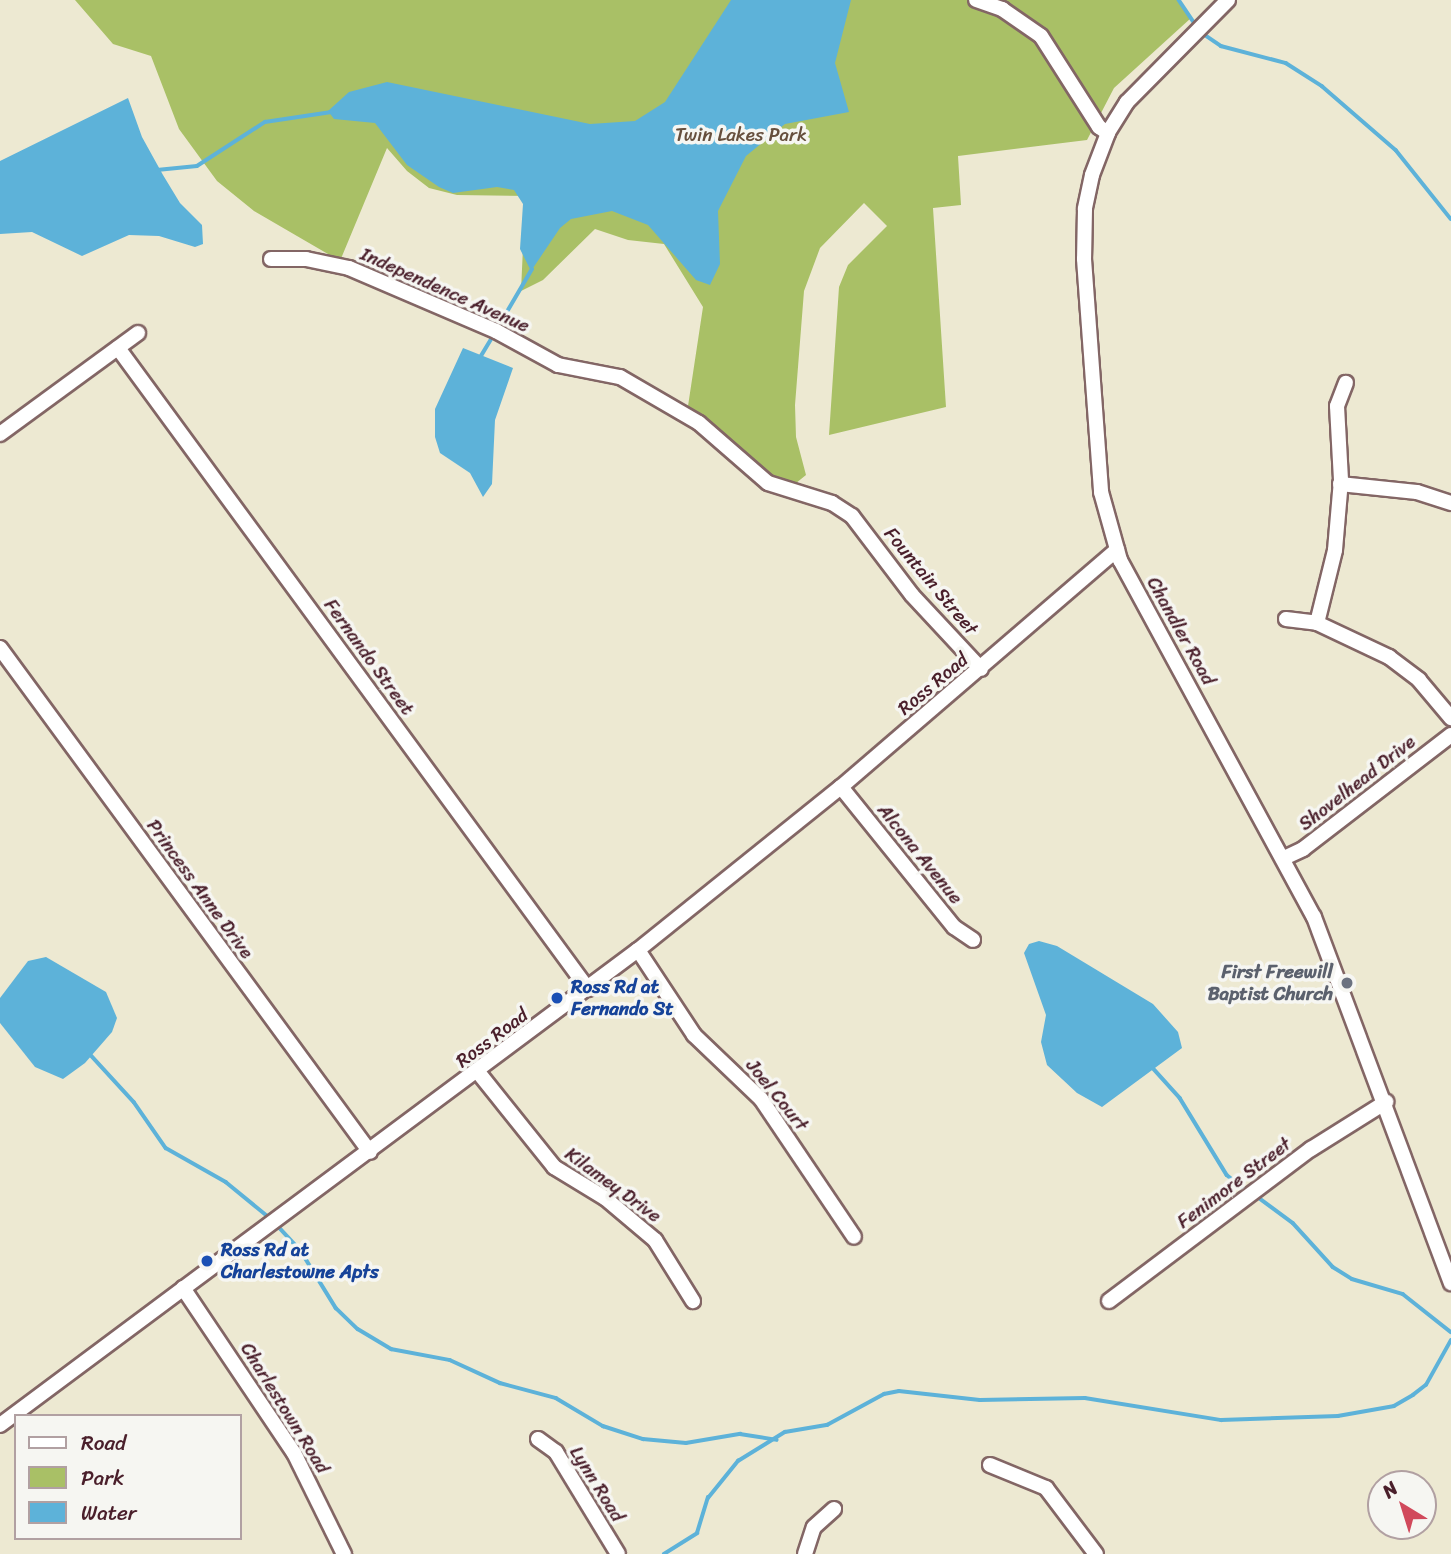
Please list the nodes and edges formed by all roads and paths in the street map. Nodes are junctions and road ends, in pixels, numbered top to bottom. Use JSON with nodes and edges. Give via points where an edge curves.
{"nodes":[{"id":1,"x":976,"y":0,"type":"edge"},
{"id":2,"x":1228,"y":0,"type":"edge"},
{"id":3,"x":1108,"y":133,"type":"junction"},
{"id":4,"x":271,"y":260,"type":"dead end"},
{"id":5,"x":138,"y":333,"type":"dead end"},
{"id":6,"x":118,"y":348,"type":"junction"},
{"id":7,"x":1346,"y":383,"type":"dead end"},
{"id":8,"x":0,"y":434,"type":"edge"},
{"id":9,"x":1340,"y":484,"type":"junction"},
{"id":10,"x":1451,"y":503,"type":"edge"},
{"id":11,"x":852,"y":516,"type":"joint"},
{"id":12,"x":1117,"y":550,"type":"junction"},
{"id":13,"x":1286,"y":619,"type":"dead end"},
{"id":14,"x":1317,"y":623,"type":"junction"},
{"id":15,"x":0,"y":648,"type":"edge"},
{"id":16,"x":981,"y":669,"type":"junction"},
{"id":17,"x":1451,"y":718,"type":"edge"},
{"id":18,"x":1451,"y":735,"type":"edge"},
{"id":19,"x":841,"y":787,"type":"junction"},
{"id":20,"x":1284,"y":858,"type":"junction"},
{"id":21,"x":973,"y":940,"type":"dead end"},
{"id":22,"x":638,"y":950,"type":"junction"},
{"id":23,"x":588,"y":989,"type":"junction"},
{"id":24,"x":478,"y":1072,"type":"junction"},
{"id":25,"x":1386,"y":1102,"type":"junction"},
{"id":26,"x":370,"y":1152,"type":"junction"},
{"id":27,"x":855,"y":1237,"type":"dead end"},
{"id":28,"x":1451,"y":1283,"type":"edge"},
{"id":29,"x":183,"y":1288,"type":"junction"},
{"id":30,"x":693,"y":1301,"type":"dead end"},
{"id":31,"x":1109,"y":1301,"type":"dead end"},
{"id":32,"x":15,"y":1414,"type":"edge"},
{"id":33,"x":538,"y":1438,"type":"dead end"},
{"id":34,"x":990,"y":1465,"type":"dead end"},
{"id":35,"x":834,"y":1509,"type":"dead end"},
{"id":36,"x":344,"y":1554,"type":"edge"},
{"id":37,"x":618,"y":1554,"type":"edge"},
{"id":38,"x":805,"y":1554,"type":"edge"},
{"id":39,"x":1096,"y":1554,"type":"edge"}],
"edges":[{"from":1,"to":3,"type":"street","via":[[1002,9],[1048,45],[1098,127]]},
{"from":2,"to":3,"type":"street","name":"Chandler Road","via":[[1137,90]]},
{"from":3,"to":12,"type":"street","name":"Chandler Road","via":[[1088,192],[1084,236],[1099,471]]},
{"from":4,"to":11,"type":"street","name":"Independence Avenue","via":[[306,259],[349,268],[496,331],[558,365],[620,377],[699,423],[768,483],[832,503]]},
{"from":5,"to":6,"type":"street"},
{"from":6,"to":8,"type":"street"},
{"from":6,"to":23,"type":"street","name":"Fernando Street"},
{"from":7,"to":9,"type":"street","via":[[1337,406]]},
{"from":9,"to":10,"type":"street","via":[[1417,492]]},
{"from":9,"to":14,"type":"street","via":[[1335,550]]},
{"from":11,"to":16,"type":"street","name":"Fountain Street","via":[[912,595]]},
{"from":12,"to":16,"type":"street","name":"Ross Road"},
{"from":12,"to":20,"type":"street","name":"Chandler Road"},
{"from":13,"to":14,"type":"street"},
{"from":14,"to":17,"type":"street","via":[[1390,657],[1419,680]]},
{"from":15,"to":26,"type":"street","name":"Princess Anne Drive"},
{"from":16,"to":19,"type":"street","name":"Ross Road"},
{"from":18,"to":20,"type":"street","name":"Shovelhead Drive","via":[[1303,849]]},
{"from":19,"to":21,"type":"street","name":"Alcona Avenue","via":[[954,927]]},
{"from":19,"to":22,"type":"street","name":"Ross Road"},
{"from":20,"to":25,"type":"street","name":"Chandler Road","via":[[1314,918]]},
{"from":22,"to":23,"type":"street","name":"Ross Road"},
{"from":22,"to":27,"type":"street","name":"Joel Court","via":[[694,1035],[761,1099]]},
{"from":23,"to":24,"type":"street","name":"Ross Road"},
{"from":24,"to":26,"type":"street","name":"Ross Road"},
{"from":24,"to":30,"type":"street","name":"Kilamey Drive","via":[[554,1167],[605,1198],[655,1240]]},
{"from":25,"to":28,"type":"street","name":"Chandler Road"},
{"from":25,"to":31,"type":"street","name":"Fenimore Street","via":[[1311,1149]]},
{"from":26,"to":29,"type":"street","name":"Ross Road"},
{"from":29,"to":32,"type":"street","name":"Ross Road"},
{"from":29,"to":36,"type":"street","name":"Charlestown Road","via":[[289,1444]]},
{"from":33,"to":37,"type":"street","name":"Lynn Road","via":[[556,1452]]},
{"from":34,"to":39,"type":"street","via":[[1046,1488]]},
{"from":35,"to":38,"type":"street","via":[[814,1527]]}]}
